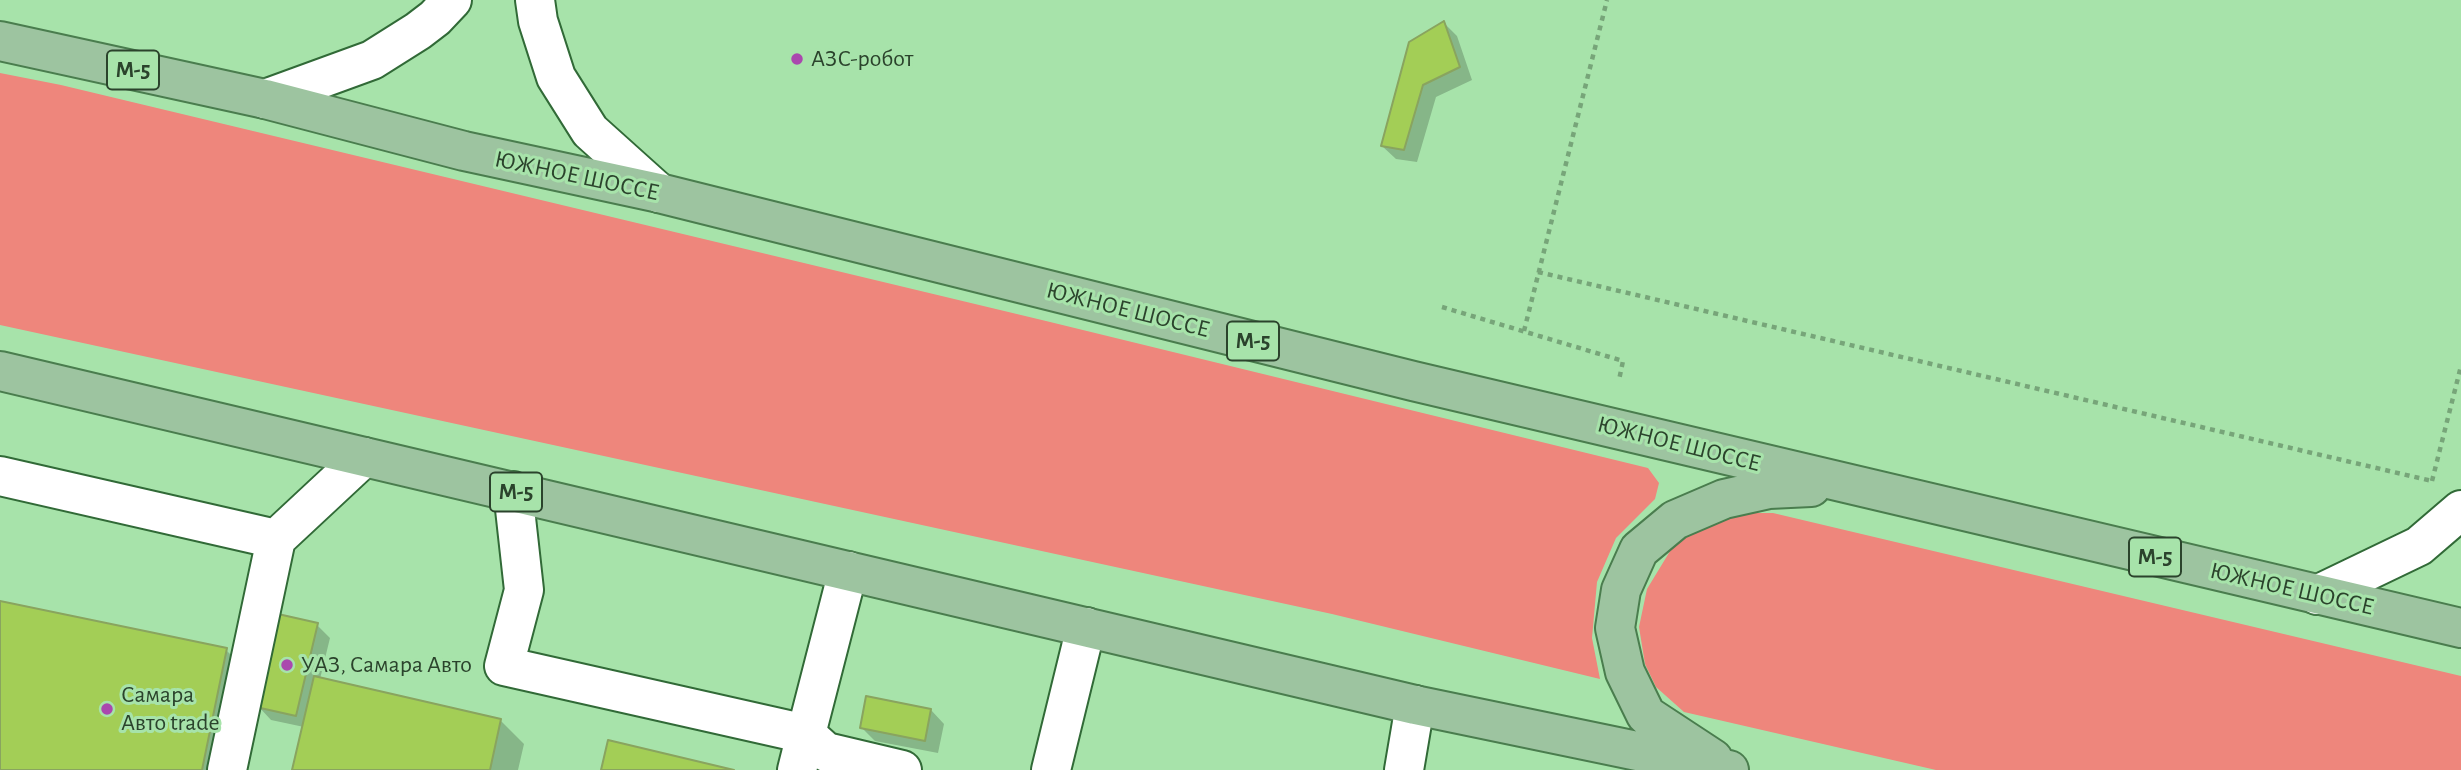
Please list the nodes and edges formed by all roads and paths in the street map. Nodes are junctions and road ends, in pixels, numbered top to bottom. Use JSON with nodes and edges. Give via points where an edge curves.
{"nodes":[{"id":1,"x":452,"y":0,"type":"edge"},
{"id":2,"x":535,"y":0,"type":"edge"},
{"id":3,"x":1607,"y":0,"type":"edge"},
{"id":4,"x":0,"y":41,"type":"edge"},
{"id":5,"x":265,"y":99,"type":"junction"},
{"id":6,"x":659,"y":193,"type":"junction"},
{"id":7,"x":1538,"y":272,"type":"junction"},
{"id":8,"x":1442,"y":307,"type":"dead end"},
{"id":9,"x":1524,"y":331,"type":"junction"},
{"id":10,"x":2461,"y":366,"type":"edge"},
{"id":11,"x":0,"y":371,"type":"edge"},
{"id":12,"x":1619,"y":380,"type":"dead end"},
{"id":13,"x":364,"y":457,"type":"junction"},
{"id":14,"x":0,"y":475,"type":"edge"},
{"id":15,"x":2432,"y":481,"type":"junction"},
{"id":16,"x":1848,"y":485,"type":"junction"},
{"id":17,"x":513,"y":491,"type":"junction"},
{"id":18,"x":2451,"y":497,"type":"edge"},
{"id":19,"x":275,"y":539,"type":"junction"},
{"id":20,"x":848,"y":570,"type":"junction"},
{"id":21,"x":2317,"y":595,"type":"junction"},
{"id":22,"x":1086,"y":627,"type":"junction"},
{"id":23,"x":2461,"y":628,"type":"edge"},
{"id":24,"x":1415,"y":705,"type":"junction"},
{"id":25,"x":801,"y":752,"type":"edge"},
{"id":26,"x":227,"y":770,"type":"edge"},
{"id":27,"x":902,"y":770,"type":"edge"},
{"id":28,"x":1051,"y":770,"type":"edge"},
{"id":29,"x":1404,"y":770,"type":"edge"},
{"id":30,"x":1730,"y":770,"type":"edge"}],
"edges":[{"from":1,"to":5,"type":"street","via":[[418,31],[372,60]]},
{"from":2,"to":6,"type":"street","via":[[556,77],[590,131]]},
{"from":3,"to":7,"type":"path"},
{"from":4,"to":5,"type":"main road","name":"ЮЖНОЕ ШОССЕ","number":"М-5"},
{"from":5,"to":6,"type":"main road","name":"ЮЖНОЕ ШОССЕ","number":"М-5","via":[[464,151]]},
{"from":6,"to":16,"type":"main road","name":"ЮЖНОЕ ШОССЕ","number":"М-5"},
{"from":7,"to":9,"type":"path"},
{"from":7,"to":15,"type":"path"},
{"from":8,"to":9,"type":"path"},
{"from":9,"to":12,"type":"path","via":[[1623,361]]},
{"from":10,"to":15,"type":"path"},
{"from":11,"to":13,"type":"main road","number":"М-5"},
{"from":13,"to":17,"type":"main road","number":"М-5"},
{"from":13,"to":19,"type":"street"},
{"from":14,"to":19,"type":"street"},
{"from":15,"to":18,"type":"path"},
{"from":16,"to":21,"type":"main road","name":"ЮЖНОЕ ШОССЕ","number":"М-5"},
{"from":16,"to":30,"type":"main road","via":[[1769,489],[1724,499],[1675,520],[1639,550],[1621,590],[1615,628],[1625,672],[1646,715]]},
{"from":17,"to":20,"type":"main road","number":"М-5"},
{"from":17,"to":25,"type":"street","via":[[524,590],[504,666]]},
{"from":18,"to":21,"type":"street","via":[[2419,546]]},
{"from":19,"to":26,"type":"street"},
{"from":20,"to":22,"type":"main road","number":"М-5"},
{"from":20,"to":25,"type":"street"},
{"from":21,"to":23,"type":"main road","name":"ЮЖНОЕ ШОССЕ","number":"М-5"},
{"from":22,"to":24,"type":"main road","number":"М-5"},
{"from":22,"to":28,"type":"street"},
{"from":24,"to":29,"type":"street"},
{"from":24,"to":30,"type":"main road","number":"М-5"},
{"from":25,"to":27,"type":"street","via":[[826,752]]}]}
